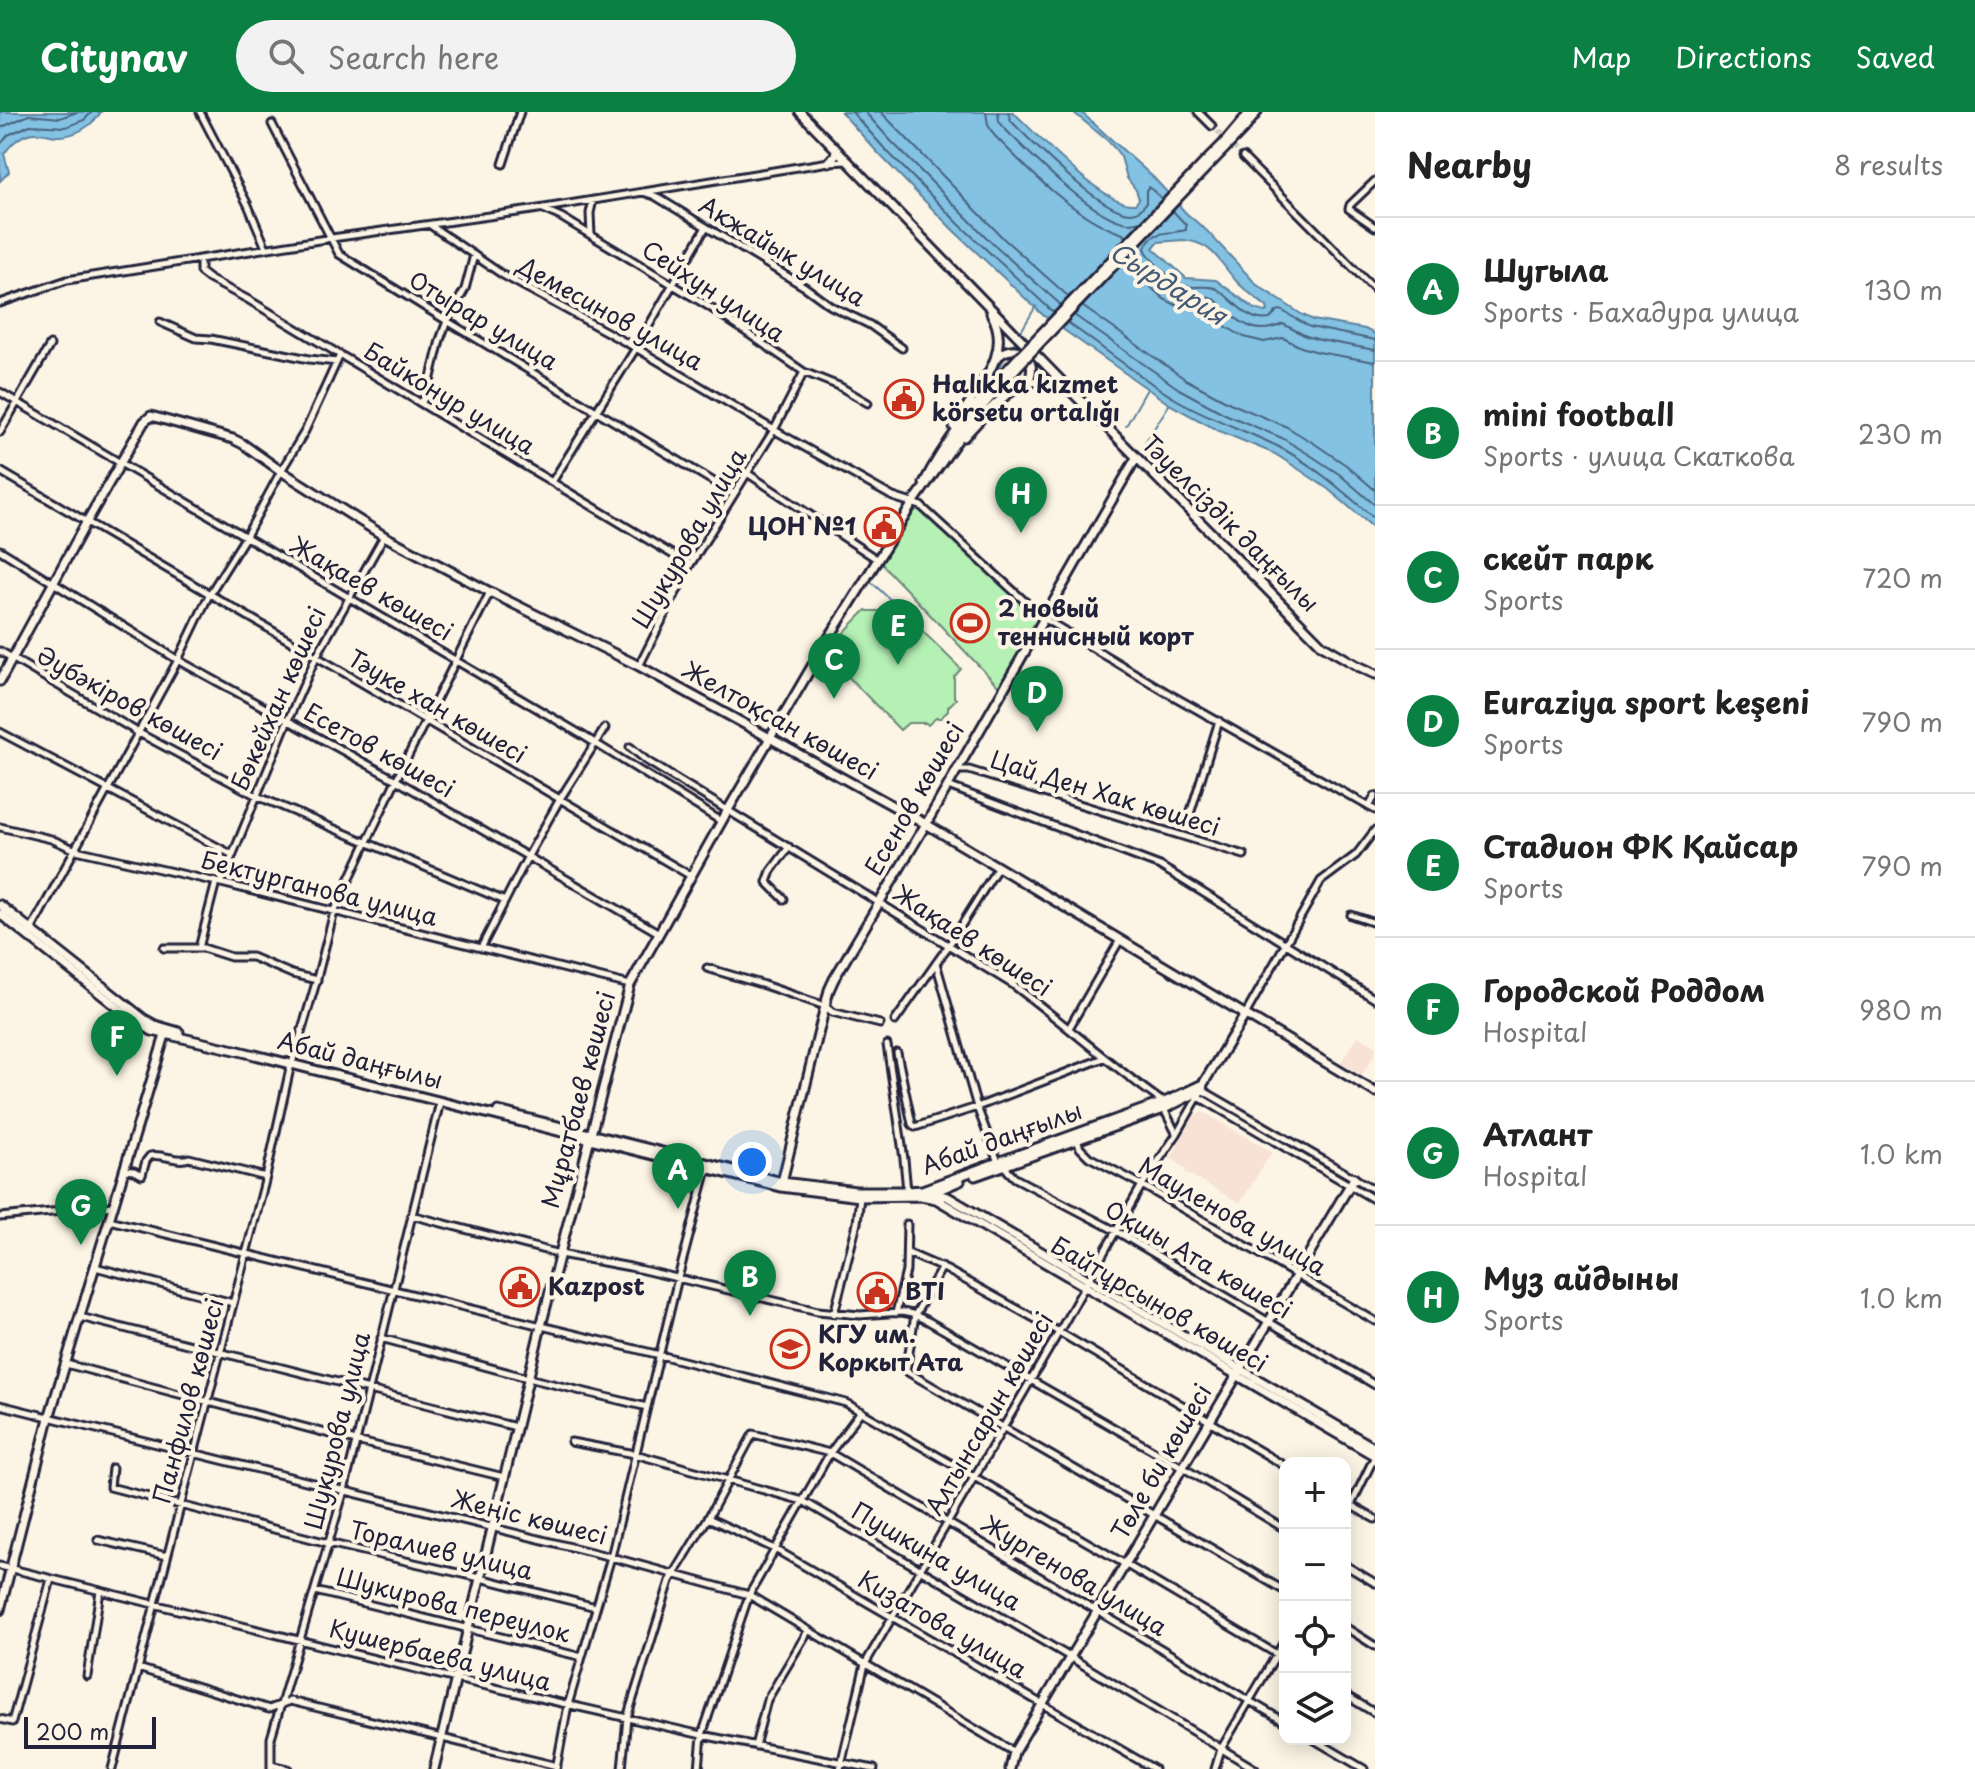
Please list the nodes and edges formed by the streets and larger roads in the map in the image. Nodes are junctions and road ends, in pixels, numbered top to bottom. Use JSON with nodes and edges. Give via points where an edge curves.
{"nodes":[{"id":1,"x":200,"y":112,"type":"edge"},
{"id":2,"x":520,"y":112,"type":"edge"},
{"id":3,"x":800,"y":112,"type":"edge"},
{"id":4,"x":1198,"y":112,"type":"edge"},
{"id":5,"x":1250,"y":112,"type":"edge"},
{"id":6,"x":1257,"y":112,"type":"edge"},
{"id":7,"x":272,"y":124,"type":"dead end"},
{"id":8,"x":1212,"y":126,"type":"tunnel mouth"},
{"id":9,"x":836,"y":149,"type":"junction"},
{"id":10,"x":1243,"y":157,"type":"tunnel mouth"},
{"id":11,"x":848,"y":161,"type":"junction"},
{"id":12,"x":829,"y":162,"type":"junction"},
{"id":13,"x":503,"y":164,"type":"dead end"},
{"id":14,"x":1206,"y":164,"type":"junction"},
{"id":15,"x":1375,"y":181,"type":"edge"},
{"id":16,"x":641,"y":192,"type":"junction"},
{"id":17,"x":593,"y":200,"type":"junction"},
{"id":18,"x":541,"y":208,"type":"junction"},
{"id":19,"x":430,"y":225,"type":"junction"},
{"id":20,"x":706,"y":227,"type":"junction"},
{"id":21,"x":1375,"y":227,"type":"edge"},
{"id":22,"x":591,"y":236,"type":"junction"},
{"id":23,"x":332,"y":238,"type":"junction"},
{"id":24,"x":266,"y":248,"type":"junction"},
{"id":25,"x":474,"y":255,"type":"junction"},
{"id":26,"x":200,"y":260,"type":"junction"},
{"id":27,"x":673,"y":285,"type":"junction"},
{"id":28,"x":1375,"y":290,"type":"edge"},
{"id":29,"x":981,"y":298,"type":"junction"},
{"id":30,"x":0,"y":303,"type":"edge"},
{"id":31,"x":447,"y":321,"type":"junction"},
{"id":32,"x":160,"y":322,"type":"dead end"},
{"id":33,"x":50,"y":345,"type":"dead end"},
{"id":34,"x":636,"y":348,"type":"junction"},
{"id":35,"x":902,"y":348,"type":"dead end"},
{"id":36,"x":340,"y":355,"type":"junction"},
{"id":37,"x":337,"y":362,"type":"junction"},
{"id":38,"x":992,"y":364,"type":"junction"},
{"id":39,"x":804,"y":372,"type":"junction"},
{"id":40,"x":1027,"y":383,"type":"junction"},
{"id":41,"x":0,"y":392,"type":"edge"},
{"id":42,"x":1072,"y":392,"type":"junction"},
{"id":43,"x":17,"y":402,"type":"junction"},
{"id":44,"x":421,"y":403,"type":"junction"},
{"id":45,"x":868,"y":403,"type":"dead end"},
{"id":46,"x":597,"y":410,"type":"junction"},
{"id":47,"x":774,"y":430,"type":"junction"},
{"id":48,"x":0,"y":432,"type":"edge"},
{"id":49,"x":944,"y":455,"type":"junction"},
{"id":50,"x":1136,"y":458,"type":"junction"},
{"id":51,"x":121,"y":463,"type":"junction"},
{"id":52,"x":0,"y":471,"type":"edge"},
{"id":53,"x":281,"y":471,"type":"junction"},
{"id":54,"x":747,"y":473,"type":"junction"},
{"id":55,"x":552,"y":482,"type":"junction"},
{"id":56,"x":734,"y":494,"type":"junction"},
{"id":57,"x":913,"y":503,"type":"junction"},
{"id":58,"x":86,"y":523,"type":"junction"},
{"id":59,"x":246,"y":536,"type":"junction"},
{"id":60,"x":384,"y":536,"type":"junction"},
{"id":61,"x":0,"y":550,"type":"edge"},
{"id":62,"x":878,"y":560,"type":"junction"},
{"id":63,"x":690,"y":565,"type":"junction"},
{"id":64,"x":54,"y":582,"type":"junction"},
{"id":65,"x":490,"y":592,"type":"junction"},
{"id":66,"x":209,"y":595,"type":"junction"},
{"id":67,"x":348,"y":597,"type":"junction"},
{"id":68,"x":1043,"y":618,"type":"junction"},
{"id":69,"x":0,"y":651,"type":"edge"},
{"id":70,"x":316,"y":657,"type":"junction"},
{"id":71,"x":12,"y":659,"type":"junction"},
{"id":72,"x":178,"y":660,"type":"junction"},
{"id":73,"x":455,"y":660,"type":"junction"},
{"id":74,"x":639,"y":666,"type":"junction"},
{"id":75,"x":1375,"y":674,"type":"edge"},
{"id":76,"x":0,"y":681,"type":"edge"},
{"id":77,"x":288,"y":720,"type":"junction"},
{"id":78,"x":425,"y":720,"type":"junction"},
{"id":79,"x":1219,"y":721,"type":"junction"},
{"id":80,"x":605,"y":728,"type":"dead end"},
{"id":81,"x":0,"y":732,"type":"edge"},
{"id":82,"x":139,"y":733,"type":"junction"},
{"id":83,"x":770,"y":738,"type":"junction"},
{"id":84,"x":596,"y":743,"type":"junction"},
{"id":85,"x":630,"y":747,"type":"dead end"},
{"id":86,"x":955,"y":770,"type":"junction"},
{"id":87,"x":396,"y":780,"type":"junction"},
{"id":88,"x":947,"y":786,"type":"junction"},
{"id":89,"x":109,"y":790,"type":"junction"},
{"id":90,"x":257,"y":796,"type":"junction"},
{"id":91,"x":1375,"y":796,"type":"edge"},
{"id":92,"x":560,"y":799,"type":"junction"},
{"id":93,"x":1372,"y":809,"type":"edge"},
{"id":94,"x":728,"y":810,"type":"junction"},
{"id":95,"x":1190,"y":814,"type":"dead end"},
{"id":96,"x":721,"y":821,"type":"junction"},
{"id":97,"x":926,"y":824,"type":"junction"},
{"id":98,"x":0,"y":827,"type":"edge"},
{"id":99,"x":1375,"y":830,"type":"edge"},
{"id":100,"x":366,"y":841,"type":"junction"},
{"id":101,"x":789,"y":847,"type":"junction"},
{"id":102,"x":76,"y":850,"type":"junction"},
{"id":103,"x":233,"y":855,"type":"junction"},
{"id":104,"x":1244,"y":855,"type":"dead end"},
{"id":105,"x":528,"y":856,"type":"junction"},
{"id":106,"x":998,"y":867,"type":"junction"},
{"id":107,"x":691,"y":876,"type":"junction"},
{"id":108,"x":219,"y":882,"type":"junction"},
{"id":109,"x":784,"y":899,"type":"dead end"},
{"id":110,"x":505,"y":901,"type":"junction"},
{"id":111,"x":879,"y":902,"type":"junction"},
{"id":112,"x":0,"y":905,"type":"edge"},
{"id":113,"x":334,"y":912,"type":"junction"},
{"id":114,"x":0,"y":914,"type":"edge"},
{"id":115,"x":1351,"y":915,"type":"dead end"},
{"id":116,"x":1375,"y":923,"type":"edge"},
{"id":117,"x":30,"y":933,"type":"junction"},
{"id":118,"x":659,"y":933,"type":"junction"},
{"id":119,"x":1120,"y":940,"type":"junction"},
{"id":120,"x":1285,"y":943,"type":"junction"},
{"id":121,"x":949,"y":945,"type":"junction"},
{"id":122,"x":164,"y":948,"type":"dead end"},
{"id":123,"x":199,"y":948,"type":"junction"},
{"id":124,"x":481,"y":948,"type":"junction"},
{"id":125,"x":936,"y":963,"type":"junction"},
{"id":126,"x":707,"y":968,"type":"dead end"},
{"id":127,"x":317,"y":980,"type":"junction"},
{"id":128,"x":630,"y":985,"type":"junction"},
{"id":129,"x":1375,"y":999,"type":"edge"},
{"id":130,"x":825,"y":1006,"type":"junction"},
{"id":131,"x":1245,"y":1015,"type":"junction"},
{"id":132,"x":895,"y":1021,"type":"dead end"},
{"id":133,"x":880,"y":1024,"type":"dead end"},
{"id":134,"x":1069,"y":1028,"type":"junction"},
{"id":135,"x":166,"y":1031,"type":"junction"},
{"id":136,"x":887,"y":1045,"type":"dead end"},
{"id":137,"x":897,"y":1053,"type":"dead end"},
{"id":138,"x":1105,"y":1058,"type":"junction"},
{"id":139,"x":292,"y":1062,"type":"junction"},
{"id":140,"x":1202,"y":1090,"type":"junction"},
{"id":141,"x":1375,"y":1092,"type":"edge"},
{"id":142,"x":440,"y":1102,"type":"junction"},
{"id":143,"x":1164,"y":1105,"type":"junction"},
{"id":144,"x":977,"y":1107,"type":"junction"},
{"id":145,"x":1177,"y":1134,"type":"junction"},
{"id":146,"x":590,"y":1137,"type":"junction"},
{"id":147,"x":1077,"y":1139,"type":"junction"},
{"id":148,"x":1002,"y":1164,"type":"junction"},
{"id":149,"x":708,"y":1166,"type":"junction"},
{"id":150,"x":123,"y":1170,"type":"junction"},
{"id":151,"x":266,"y":1177,"type":"junction"},
{"id":152,"x":1351,"y":1182,"type":"junction"},
{"id":153,"x":955,"y":1183,"type":"junction"},
{"id":154,"x":782,"y":1184,"type":"junction"},
{"id":155,"x":1142,"y":1185,"type":"junction"},
{"id":156,"x":1375,"y":1190,"type":"edge"},
{"id":157,"x":907,"y":1191,"type":"junction"},
{"id":158,"x":935,"y":1192,"type":"junction"},
{"id":159,"x":922,"y":1193,"type":"junction"},
{"id":160,"x":857,"y":1195,"type":"junction"},
{"id":161,"x":1375,"y":1200,"type":"edge"},
{"id":162,"x":957,"y":1202,"type":"junction"},
{"id":163,"x":113,"y":1206,"type":"junction"},
{"id":164,"x":411,"y":1215,"type":"junction"},
{"id":165,"x":0,"y":1217,"type":"edge"},
{"id":166,"x":109,"y":1220,"type":"junction"},
{"id":167,"x":907,"y":1224,"type":"dead end"},
{"id":168,"x":1116,"y":1231,"type":"junction"},
{"id":169,"x":908,"y":1253,"type":"junction"},
{"id":170,"x":246,"y":1254,"type":"junction"},
{"id":171,"x":560,"y":1254,"type":"junction"},
{"id":172,"x":95,"y":1267,"type":"junction"},
{"id":173,"x":942,"y":1267,"type":"junction"},
{"id":174,"x":1295,"y":1276,"type":"junction"},
{"id":175,"x":678,"y":1278,"type":"junction"},
{"id":176,"x":1086,"y":1282,"type":"junction"},
{"id":177,"x":393,"y":1290,"type":"junction"},
{"id":178,"x":233,"y":1303,"type":"junction"},
{"id":179,"x":896,"y":1313,"type":"junction"},
{"id":180,"x":834,"y":1314,"type":"junction"},
{"id":181,"x":915,"y":1315,"type":"junction"},
{"id":182,"x":80,"y":1317,"type":"junction"},
{"id":183,"x":1268,"y":1321,"type":"junction"},
{"id":184,"x":1375,"y":1321,"type":"edge"},
{"id":185,"x":541,"y":1326,"type":"junction"},
{"id":186,"x":1059,"y":1332,"type":"junction"},
{"id":187,"x":381,"y":1338,"type":"junction"},
{"id":188,"x":220,"y":1352,"type":"junction"},
{"id":189,"x":660,"y":1355,"type":"junction"},
{"id":190,"x":66,"y":1364,"type":"junction"},
{"id":191,"x":1238,"y":1371,"type":"junction"},
{"id":192,"x":528,"y":1378,"type":"junction"},
{"id":193,"x":1030,"y":1379,"type":"junction"},
{"id":194,"x":1375,"y":1385,"type":"edge"},
{"id":195,"x":368,"y":1390,"type":"junction"},
{"id":196,"x":207,"y":1402,"type":"junction"},
{"id":197,"x":0,"y":1405,"type":"edge"},
{"id":198,"x":647,"y":1407,"type":"junction"},
{"id":199,"x":861,"y":1411,"type":"junction"},
{"id":200,"x":49,"y":1418,"type":"junction"},
{"id":201,"x":1209,"y":1421,"type":"junction"},
{"id":202,"x":516,"y":1427,"type":"junction"},
{"id":203,"x":1002,"y":1428,"type":"junction"},
{"id":204,"x":356,"y":1441,"type":"junction"},
{"id":205,"x":571,"y":1442,"type":"dead end"},
{"id":206,"x":1375,"y":1448,"type":"edge"},
{"id":207,"x":830,"y":1453,"type":"junction"},
{"id":208,"x":194,"y":1454,"type":"junction"},
{"id":209,"x":635,"y":1454,"type":"junction"},
{"id":210,"x":1375,"y":1456,"type":"edge"},
{"id":211,"x":1279,"y":1462,"type":"edge"},
{"id":212,"x":1182,"y":1467,"type":"junction"},
{"id":213,"x":112,"y":1468,"type":"dead end"},
{"id":214,"x":504,"y":1477,"type":"junction"},
{"id":215,"x":974,"y":1477,"type":"junction"},
{"id":216,"x":729,"y":1480,"type":"junction"},
{"id":217,"x":344,"y":1491,"type":"junction"},
{"id":218,"x":1351,"y":1499,"type":"edge"},
{"id":219,"x":803,"y":1501,"type":"junction"},
{"id":220,"x":181,"y":1504,"type":"junction"},
{"id":221,"x":1351,"y":1506,"type":"edge"},
{"id":222,"x":1154,"y":1516,"type":"junction"},
{"id":223,"x":708,"y":1518,"type":"junction"},
{"id":224,"x":1375,"y":1519,"type":"edge"},
{"id":225,"x":947,"y":1523,"type":"junction"},
{"id":226,"x":1279,"y":1525,"type":"edge"},
{"id":227,"x":492,"y":1528,"type":"junction"},
{"id":228,"x":98,"y":1540,"type":"dead end"},
{"id":229,"x":328,"y":1543,"type":"junction"},
{"id":230,"x":775,"y":1549,"type":"junction"},
{"id":231,"x":167,"y":1556,"type":"junction"},
{"id":232,"x":611,"y":1557,"type":"junction"},
{"id":233,"x":1125,"y":1564,"type":"junction"},
{"id":234,"x":0,"y":1566,"type":"edge"},
{"id":235,"x":11,"y":1569,"type":"junction"},
{"id":236,"x":920,"y":1569,"type":"junction"},
{"id":237,"x":1351,"y":1569,"type":"edge"},
{"id":238,"x":675,"y":1575,"type":"junction"},
{"id":239,"x":480,"y":1578,"type":"junction"},
{"id":240,"x":51,"y":1579,"type":"junction"},
{"id":241,"x":1375,"y":1583,"type":"edge"},
{"id":242,"x":1279,"y":1588,"type":"edge"},
{"id":243,"x":100,"y":1591,"type":"junction"},
{"id":244,"x":315,"y":1591,"type":"junction"},
{"id":245,"x":749,"y":1595,"type":"junction"},
{"id":246,"x":155,"y":1604,"type":"junction"},
{"id":247,"x":596,"y":1607,"type":"junction"},
{"id":248,"x":0,"y":1610,"type":"edge"},
{"id":249,"x":1097,"y":1611,"type":"junction"},
{"id":250,"x":892,"y":1617,"type":"junction"},
{"id":251,"x":468,"y":1628,"type":"junction"},
{"id":252,"x":808,"y":1631,"type":"junction"},
{"id":253,"x":1351,"y":1631,"type":"edge"},
{"id":254,"x":300,"y":1640,"type":"junction"},
{"id":255,"x":1375,"y":1646,"type":"edge"},
{"id":256,"x":1279,"y":1650,"type":"edge"},
{"id":257,"x":1277,"y":1654,"type":"junction"},
{"id":258,"x":582,"y":1657,"type":"junction"},
{"id":259,"x":1070,"y":1657,"type":"junction"},
{"id":260,"x":865,"y":1664,"type":"junction"},
{"id":261,"x":138,"y":1668,"type":"junction"},
{"id":262,"x":87,"y":1676,"type":"dead end"},
{"id":263,"x":456,"y":1679,"type":"junction"},
{"id":264,"x":1351,"y":1699,"type":"edge"},
{"id":265,"x":1250,"y":1701,"type":"junction"},
{"id":266,"x":1043,"y":1704,"type":"junction"},
{"id":267,"x":568,"y":1705,"type":"junction"},
{"id":268,"x":280,"y":1706,"type":"junction"},
{"id":269,"x":1375,"y":1713,"type":"edge"},
{"id":270,"x":627,"y":1718,"type":"junction"},
{"id":271,"x":1279,"y":1718,"type":"edge"},
{"id":272,"x":0,"y":1719,"type":"edge"},
{"id":273,"x":702,"y":1735,"type":"junction"},
{"id":274,"x":441,"y":1738,"type":"junction"},
{"id":275,"x":1323,"y":1745,"type":"edge"},
{"id":276,"x":755,"y":1746,"type":"junction"},
{"id":277,"x":1221,"y":1749,"type":"junction"},
{"id":278,"x":1014,"y":1752,"type":"junction"},
{"id":279,"x":841,"y":1766,"type":"edge"},
{"id":280,"x":271,"y":1767,"type":"edge"},
{"id":281,"x":557,"y":1768,"type":"edge"},
{"id":282,"x":112,"y":1769,"type":"edge"},
{"id":283,"x":288,"y":1769,"type":"edge"},
{"id":284,"x":434,"y":1769,"type":"edge"},
{"id":285,"x":622,"y":1769,"type":"edge"},
{"id":286,"x":699,"y":1769,"type":"edge"},
{"id":287,"x":874,"y":1769,"type":"edge"},
{"id":288,"x":1010,"y":1769,"type":"edge"},
{"id":289,"x":1154,"y":1769,"type":"edge"},
{"id":290,"x":1215,"y":1769,"type":"edge"},
{"id":291,"x":1255,"y":1769,"type":"edge"},
{"id":292,"x":1364,"y":1769,"type":"edge"}],
"edges":[{"from":1,"to":24,"type":"street"},
{"from":2,"to":13,"type":"street"},
{"from":3,"to":9,"type":"street","name":"Тәуелсіздік даңғылы"},
{"from":4,"to":8,"type":"street"},
{"from":5,"to":14,"type":"street"},
{"from":6,"to":14,"type":"street"},
{"from":7,"to":23,"type":"street","name":"Отырар улица"},
{"from":9,"to":11,"type":"street","name":"Тәуелсіздік даңғылы"},
{"from":9,"to":12,"type":"street"},
{"from":10,"to":28,"type":"street"},
{"from":11,"to":12,"type":"street"},
{"from":11,"to":29,"type":"street","name":"Тәуелсіздік даңғылы"},
{"from":12,"to":16,"type":"street"},
{"from":14,"to":49,"type":"street","bridge":true,"via":[[971,411]]},
{"from":15,"to":21,"type":"street","via":[[1349,209]]},
{"from":16,"to":17,"type":"street"},
{"from":16,"to":20,"type":"street","name":"Акжайык улица"},
{"from":17,"to":18,"type":"street"},
{"from":17,"to":22,"type":"street"},
{"from":18,"to":19,"type":"street"},
{"from":18,"to":22,"type":"street","name":"Сейхун улица"},
{"from":19,"to":23,"type":"street"},
{"from":19,"to":25,"type":"street","name":"Демесинов улица"},
{"from":20,"to":27,"type":"street"},
{"from":20,"to":35,"type":"street","name":"Акжайык улица"},
{"from":22,"to":27,"type":"street","name":"Сейхун улица"},
{"from":23,"to":24,"type":"street"},
{"from":23,"to":31,"type":"street","name":"Отырар улица","via":[[339,254]]},
{"from":24,"to":26,"type":"street"},
{"from":25,"to":31,"type":"street","via":[[465,289]]},
{"from":25,"to":34,"type":"street","name":"Демесинов улица"},
{"from":26,"to":30,"type":"street","via":[[55,282]]},
{"from":26,"to":36,"type":"street","name":"Байконур улица","via":[[200,272],[209,279]]},
{"from":27,"to":34,"type":"street"},
{"from":27,"to":39,"type":"street","name":"Сейхун улица"},
{"from":29,"to":38,"type":"street","via":[[1000,333]]},
{"from":29,"to":42,"type":"street","name":"Тәуелсіздік даңғылы"},
{"from":31,"to":44,"type":"street"},
{"from":31,"to":46,"type":"street","name":"Отырар улица"},
{"from":32,"to":37,"type":"street","via":[[196,338]]},
{"from":33,"to":43,"type":"street"},
{"from":34,"to":46,"type":"street"},
{"from":34,"to":47,"type":"street","name":"Демесинов улица"},
{"from":36,"to":37,"type":"street"},
{"from":36,"to":44,"type":"street","name":"Байконур улица"},
{"from":37,"to":53,"type":"street"},
{"from":38,"to":40,"type":"street","via":[[1006,351],[1021,352],[1032,368]]},
{"from":38,"to":49,"type":"street","via":[[957,421]]},
{"from":39,"to":45,"type":"street","name":"Сейхун улица"},
{"from":39,"to":47,"type":"street","name":"Шукурова улица"},
{"from":40,"to":42,"type":"street","via":[[1049,382]]},
{"from":40,"to":49,"type":"street","via":[[1008,394]]},
{"from":41,"to":43,"type":"street","name":"Жақаев көшесі"},
{"from":42,"to":50,"type":"street","name":"Тәуелсіздік даңғылы"},
{"from":43,"to":48,"type":"street"},
{"from":43,"to":51,"type":"street","name":"Жақаев көшесі"},
{"from":44,"to":55,"type":"street","name":"Байконур улица"},
{"from":46,"to":55,"type":"street"},
{"from":46,"to":56,"type":"street","name":"Отырар улица"},
{"from":47,"to":54,"type":"street","name":"Шукурова улица"},
{"from":47,"to":57,"type":"street","name":"Демесинов улица"},
{"from":49,"to":57,"type":"street","name":"Мұратбаев көшесі"},
{"from":50,"to":68,"type":"street","name":"Есенов көшесі"},
{"from":50,"to":75,"type":"street","name":"Тәуелсіздік даңғылы","via":[[1322,645]]},
{"from":51,"to":53,"type":"street","name":"Желтоқсан көшесі","via":[[151,416],[233,439]]},
{"from":51,"to":58,"type":"street"},
{"from":51,"to":59,"type":"street","name":"Жақаев көшесі"},
{"from":52,"to":58,"type":"street","name":"Тәуке хан көшесі"},
{"from":53,"to":59,"type":"street"},
{"from":53,"to":60,"type":"street","name":"Желтоқсан көшесі"},
{"from":54,"to":56,"type":"street","name":"Шукурова улица"},
{"from":54,"to":62,"type":"street"},
{"from":55,"to":63,"type":"street","name":"Байконур улица"},
{"from":56,"to":63,"type":"street","name":"Шукурова улица"},
{"from":57,"to":62,"type":"street","name":"Мұратбаев көшесі"},
{"from":57,"to":68,"type":"street","name":"Демесинов улица"},
{"from":58,"to":64,"type":"street"},
{"from":58,"to":66,"type":"street","name":"Тәуке хан көшесі"},
{"from":59,"to":66,"type":"street"},
{"from":59,"to":67,"type":"street","name":"Жақаев көшесі"},
{"from":60,"to":65,"type":"street","name":"Желтоқсан көшесі"},
{"from":60,"to":67,"type":"street","name":"Бөкейхан көшесі"},
{"from":61,"to":64,"type":"street","name":"Есетов көшесі"},
{"from":62,"to":83,"type":"street","name":"Мұратбаев көшесі"},
{"from":63,"to":74,"type":"street","name":"Шукурова улица"},
{"from":64,"to":71,"type":"street"},
{"from":64,"to":72,"type":"street","name":"Есетов көшесі"},
{"from":65,"to":73,"type":"street","name":"Панфилов көшесі"},
{"from":65,"to":74,"type":"street","name":"Желтоқсан көшесі"},
{"from":66,"to":70,"type":"street","name":"Тәуке хан көшесі"},
{"from":66,"to":72,"type":"street"},
{"from":67,"to":70,"type":"street","name":"Бөкейхан көшесі"},
{"from":67,"to":73,"type":"street","name":"Жақаев көшесі"},
{"from":68,"to":79,"type":"street","name":"Демесинов улица"},
{"from":68,"to":86,"type":"street","name":"Есенов көшесі"},
{"from":69,"to":71,"type":"street","name":"Әубәкіров көшесі"},
{"from":70,"to":77,"type":"street","name":"Бөкейхан көшесі"},
{"from":70,"to":78,"type":"street","name":"Тәуке хан көшесі"},
{"from":71,"to":76,"type":"street"},
{"from":71,"to":82,"type":"street","name":"Әубәкіров көшесі"},
{"from":72,"to":77,"type":"street","name":"Есетов көшесі"},
{"from":72,"to":82,"type":"street"},
{"from":73,"to":78,"type":"street","name":"Панфилов көшесі"},
{"from":73,"to":84,"type":"street","name":"Жақаев көшесі"},
{"from":74,"to":83,"type":"street","name":"Желтоқсан көшесі"},
{"from":77,"to":87,"type":"street","name":"Есетов көшесі"},
{"from":77,"to":90,"type":"street","name":"Бөкейхан көшесі"},
{"from":78,"to":87,"type":"street","name":"Панфилов көшесі"},
{"from":78,"to":92,"type":"street","name":"Тәуке хан көшесі"},
{"from":79,"to":93,"type":"street","name":"Демесинов улица"},
{"from":79,"to":95,"type":"street"},
{"from":80,"to":84,"type":"street"},
{"from":81,"to":89,"type":"street"},
{"from":82,"to":89,"type":"street"},
{"from":82,"to":90,"type":"street","name":"Әубәкіров көшесі"},
{"from":83,"to":94,"type":"street","name":"Мұратбаев көшесі"},
{"from":83,"to":97,"type":"street","name":"Желтоқсан көшесі"},
{"from":84,"to":92,"type":"street"},
{"from":84,"to":96,"type":"street","name":"Жақаев көшесі"},
{"from":85,"to":94,"type":"street","name":"Жақаев көшесі"},
{"from":86,"to":88,"type":"street","name":"Есенов көшесі"},
{"from":86,"to":104,"type":"street","name":"Цай Ден Хак көшесі"},
{"from":87,"to":100,"type":"street","name":"Панфилов көшесі"},
{"from":87,"to":105,"type":"street","name":"Есетов көшесі"},
{"from":88,"to":97,"type":"street","name":"Есенов көшесі"},
{"from":88,"to":120,"type":"street","via":[[1160,866]]},
{"from":89,"to":102,"type":"street"},
{"from":89,"to":103,"type":"street"},
{"from":90,"to":100,"type":"street","name":"Әубәкіров көшесі"},
{"from":90,"to":103,"type":"street","name":"Бөкейхан көшесі"},
{"from":91,"to":93,"type":"street"},
{"from":92,"to":105,"type":"street"},
{"from":92,"to":107,"type":"street","name":"Тәуке хан көшесі"},
{"from":94,"to":96,"type":"street","name":"Мұратбаев көшесі"},
{"from":94,"to":101,"type":"street","name":"Жақаев көшесі"},
{"from":96,"to":107,"type":"street","name":"Мұратбаев көшесі"},
{"from":97,"to":106,"type":"street","name":"Желтоқсан көшесі"},
{"from":97,"to":111,"type":"street","name":"Есенов көшесі"},
{"from":98,"to":102,"type":"street","name":"Бектурганова улица"},
{"from":99,"to":120,"type":"street","via":[[1356,855],[1324,877]]},
{"from":100,"to":110,"type":"street","name":"Әубәкіров көшесі"},
{"from":100,"to":113,"type":"street","name":"Панфилов көшесі"},
{"from":101,"to":109,"type":"street","via":[[767,882]]},
{"from":101,"to":111,"type":"street","name":"Жақаев көшесі"},
{"from":102,"to":108,"type":"street","name":"Бектурганова улица"},
{"from":102,"to":117,"type":"street"},
{"from":103,"to":108,"type":"street","name":"Бөкейхан көшесі"},
{"from":105,"to":110,"type":"street"},
{"from":105,"to":118,"type":"street","name":"Есетов көшесі"},
{"from":106,"to":119,"type":"street","name":"Желтоқсан көшесі"},
{"from":106,"to":121,"type":"street"},
{"from":107,"to":118,"type":"street","name":"Мұратбаев көшесі"},
{"from":108,"to":113,"type":"street","name":"Бектурганова улица"},
{"from":108,"to":123,"type":"street","name":"Бөкейхан көшесі"},
{"from":110,"to":124,"type":"street"},
{"from":111,"to":121,"type":"street","name":"Жақаев көшесі"},
{"from":111,"to":130,"type":"street","name":"Есенов көшесі","via":[[834,979]]},
{"from":112,"to":117,"type":"street"},
{"from":113,"to":124,"type":"street","name":"Бектурганова улица"},
{"from":113,"to":127,"type":"street","name":"Панфилов көшесі"},
{"from":114,"to":117,"type":"street"},
{"from":115,"to":116,"type":"street"},
{"from":117,"to":135,"type":"street"},
{"from":118,"to":128,"type":"street","name":"Мұратбаев көшесі"},
{"from":119,"to":131,"type":"street","name":"Желтоқсан көшесі"},
{"from":119,"to":134,"type":"street"},
{"from":120,"to":129,"type":"street"},
{"from":120,"to":131,"type":"street"},
{"from":121,"to":125,"type":"street"},
{"from":121,"to":134,"type":"street","name":"Жақаев көшесі"},
{"from":122,"to":123,"type":"street"},
{"from":123,"to":127,"type":"street","via":[[252,957]]},
{"from":124,"to":128,"type":"street","name":"Бектурганова улица"},
{"from":125,"to":132,"type":"street"},
{"from":125,"to":144,"type":"street"},
{"from":126,"to":130,"type":"street"},
{"from":127,"to":139,"type":"street","name":"Панфилов көшесі"},
{"from":128,"to":146,"type":"street","name":"Мұратбаев көшесі"},
{"from":130,"to":133,"type":"street"},
{"from":130,"to":154,"type":"street","name":"Есенов көшесі"},
{"from":131,"to":140,"type":"street"},
{"from":131,"to":141,"type":"street","name":"Желтоқсан көшесі"},
{"from":134,"to":138,"type":"street","name":"Жақаев көшесі"},
{"from":135,"to":139,"type":"street"},
{"from":135,"to":150,"type":"street"},
{"from":136,"to":157,"type":"street"},
{"from":137,"to":144,"type":"street","via":[[913,1126]]},
{"from":138,"to":143,"type":"street","name":"Жақаев көшесі"},
{"from":138,"to":144,"type":"street"},
{"from":139,"to":142,"type":"street","name":"Абай даңғылы"},
{"from":139,"to":146,"type":"street","name":"Абай даңғылы"},
{"from":139,"to":151,"type":"street","name":"Панфилов көшесі"},
{"from":140,"to":143,"type":"street","name":"Абай даңғылы"},
{"from":140,"to":145,"type":"street","name":"Алтынсарин көшесі"},
{"from":140,"to":152,"type":"street"},
{"from":142,"to":146,"type":"street","name":"Абай даңғылы"},
{"from":142,"to":164,"type":"street","name":"Шукурова улица"},
{"from":143,"to":145,"type":"street"},
{"from":143,"to":147,"type":"street","name":"Абай даңғылы"},
{"from":143,"to":148,"type":"street","name":"Абай даңғылы"},
{"from":144,"to":148,"type":"street"},
{"from":145,"to":155,"type":"street","name":"Алтынсарин көшесі"},
{"from":146,"to":149,"type":"street","name":"Абай даңғылы"},
{"from":146,"to":171,"type":"street","name":"Мұратбаев көшесі"},
{"from":147,"to":148,"type":"street","name":"Абай даңғылы"},
{"from":147,"to":155,"type":"street","name":"Мауленова улица","via":[[1089,1157]]},
{"from":148,"to":153,"type":"street","name":"Абай даңғылы"},
{"from":148,"to":159,"type":"street","name":"Абай даңғылы"},
{"from":148,"to":168,"type":"street","name":"Оқшы Ата көшесі","via":[[1015,1178]]},
{"from":149,"to":154,"type":"street","name":"Абай даңғылы"},
{"from":149,"to":175,"type":"street"},
{"from":150,"to":151,"type":"street","via":[[142,1175],[150,1156],[156,1155]]},
{"from":150,"to":163,"type":"street"},
{"from":151,"to":170,"type":"street","name":"Панфилов көшесі"},
{"from":152,"to":156,"type":"street"},
{"from":152,"to":161,"type":"street"},
{"from":152,"to":174,"type":"street","name":"Төле би көшесі"},
{"from":153,"to":158,"type":"street","name":"Абай даңғылы"},
{"from":153,"to":162,"type":"street","via":[[949,1192]]},
{"from":154,"to":160,"type":"street","name":"Абай даңғылы"},
{"from":155,"to":168,"type":"street","name":"Алтынсарин көшесі"},
{"from":155,"to":174,"type":"street","name":"Мауленова улица"},
{"from":157,"to":159,"type":"street","name":"Абай даңғылы"},
{"from":157,"to":160,"type":"street","name":"Абай даңғылы"},
{"from":158,"to":159,"type":"street","name":"Абай даңғылы"},
{"from":158,"to":162,"type":"street","name":"Байтұрсынов көшесі"},
{"from":159,"to":160,"type":"street","name":"Абай даңғылы"},
{"from":159,"to":176,"type":"street","name":"Байтұрсынов көшесі"},
{"from":160,"to":180,"type":"street","via":[[857,1223]]},
{"from":162,"to":176,"type":"street","name":"Байтұрсынов көшесі"},
{"from":163,"to":165,"type":"street"},
{"from":163,"to":166,"type":"street"},
{"from":164,"to":171,"type":"street"},
{"from":164,"to":177,"type":"street","name":"Шукурова улица"},
{"from":166,"to":170,"type":"street"},
{"from":166,"to":172,"type":"street"},
{"from":167,"to":169,"type":"street"},
{"from":168,"to":176,"type":"street","name":"Алтынсарин көшесі"},
{"from":168,"to":183,"type":"street","name":"Оқшы Ата көшесі"},
{"from":169,"to":173,"type":"street"},
{"from":169,"to":179,"type":"street"},
{"from":170,"to":177,"type":"street"},
{"from":170,"to":178,"type":"street","name":"Панфилов көшесі"},
{"from":171,"to":175,"type":"street"},
{"from":171,"to":185,"type":"street","name":"Мұратбаев көшесі"},
{"from":172,"to":178,"type":"street"},
{"from":172,"to":182,"type":"street"},
{"from":173,"to":181,"type":"street"},
{"from":173,"to":186,"type":"street"},
{"from":174,"to":183,"type":"street","name":"Төле би көшесі"},
{"from":174,"to":184,"type":"street","name":"Мауленова улица"},
{"from":175,"to":180,"type":"street"},
{"from":175,"to":189,"type":"street"},
{"from":176,"to":186,"type":"street","name":"Алтынсарин көшесі"},
{"from":176,"to":191,"type":"street","name":"Байтұрсынов көшесі"},
{"from":177,"to":185,"type":"street"},
{"from":177,"to":187,"type":"street","name":"Шукурова улица"},
{"from":178,"to":188,"type":"street","name":"Панфилов көшесі"},
{"from":179,"to":180,"type":"street"},
{"from":179,"to":181,"type":"street"},
{"from":181,"to":193,"type":"street"},
{"from":181,"to":203,"type":"street","via":[[906,1371]]},
{"from":182,"to":188,"type":"street"},
{"from":182,"to":190,"type":"street"},
{"from":183,"to":191,"type":"street","name":"Төле би көшесі"},
{"from":183,"to":194,"type":"street","name":"Оқшы Ата көшесі"},
{"from":185,"to":189,"type":"street"},
{"from":185,"to":192,"type":"street","name":"Мұратбаев көшесі"},
{"from":186,"to":193,"type":"street","name":"Алтынсарин көшесі"},
{"from":186,"to":201,"type":"street"},
{"from":187,"to":192,"type":"street"},
{"from":187,"to":195,"type":"street","name":"Шукурова улица"},
{"from":188,"to":195,"type":"street"},
{"from":188,"to":196,"type":"street","name":"Панфилов көшесі"},
{"from":189,"to":198,"type":"street"},
{"from":189,"to":199,"type":"street"},
{"from":190,"to":196,"type":"street"},
{"from":190,"to":200,"type":"street"},
{"from":191,"to":201,"type":"street","name":"Төле би көшесі"},
{"from":191,"to":206,"type":"street","name":"Байтұрсынов көшесі"},
{"from":191,"to":210,"type":"street","name":"Байтұрсынов көшесі"},
{"from":192,"to":198,"type":"street"},
{"from":192,"to":202,"type":"street","name":"Мұратбаев көшесі"},
{"from":193,"to":203,"type":"street","name":"Алтынсарин көшесі"},
{"from":193,"to":212,"type":"street"},
{"from":195,"to":202,"type":"street"},
{"from":195,"to":204,"type":"street","name":"Шукурова улица"},
{"from":196,"to":204,"type":"street"},
{"from":196,"to":208,"type":"street","name":"Панфилов көшесі"},
{"from":197,"to":200,"type":"street","name":"Жеңіс көшесі"},
{"from":198,"to":209,"type":"street"},
{"from":199,"to":207,"type":"street"},
{"from":199,"to":215,"type":"street"},
{"from":200,"to":208,"type":"street","name":"Жеңіс көшесі"},
{"from":200,"to":235,"type":"street"},
{"from":201,"to":211,"type":"street"},
{"from":201,"to":212,"type":"street","name":"Төле би көшесі"},
{"from":202,"to":214,"type":"street","name":"Мұратбаев көшесі"},
{"from":203,"to":215,"type":"street","name":"Алтынсарин көшесі"},
{"from":203,"to":222,"type":"street"},
{"from":204,"to":214,"type":"street"},
{"from":204,"to":217,"type":"street","name":"Шукурова улица"},
{"from":205,"to":209,"type":"street","name":"Пушкина улица"},
{"from":207,"to":216,"type":"street","name":"Жургенова улица","via":[[753,1434]]},
{"from":207,"to":219,"type":"street"},
{"from":207,"to":225,"type":"street","name":"Жургенова улица"},
{"from":208,"to":217,"type":"street","name":"Жеңіс көшесі"},
{"from":208,"to":220,"type":"street","name":"Панфилов көшесі"},
{"from":209,"to":216,"type":"street","name":"Пушкина улица"},
{"from":209,"to":232,"type":"street"},
{"from":210,"to":218,"type":"street"},
{"from":212,"to":222,"type":"street","name":"Төле би көшесі"},
{"from":212,"to":226,"type":"street"},
{"from":213,"to":220,"type":"street","name":"Торалиев улица","via":[[110,1487]]},
{"from":214,"to":227,"type":"street","name":"Мұратбаев көшесі"},
{"from":215,"to":225,"type":"street","name":"Алтынсарин көшесі"},
{"from":215,"to":233,"type":"street"},
{"from":216,"to":219,"type":"street","name":"Пушкина улица"},
{"from":216,"to":223,"type":"street"},
{"from":217,"to":227,"type":"street","name":"Жеңіс көшесі"},
{"from":217,"to":229,"type":"street","name":"Шукурова улица"},
{"from":219,"to":230,"type":"street"},
{"from":219,"to":236,"type":"street","name":"Пушкина улица"},
{"from":220,"to":229,"type":"street","name":"Торалиев улица"},
{"from":220,"to":231,"type":"street","name":"Панфилов көшесі"},
{"from":221,"to":224,"type":"street"},
{"from":222,"to":233,"type":"street","name":"Төле би көшесі"},
{"from":222,"to":242,"type":"street"},
{"from":223,"to":230,"type":"street","name":"Кизатова улица"},
{"from":223,"to":238,"type":"street"},
{"from":225,"to":236,"type":"street","name":"Алтынсарин көшесі"},
{"from":225,"to":249,"type":"street","name":"Жургенова улица"},
{"from":227,"to":232,"type":"street","name":"Жеңіс көшесі"},
{"from":227,"to":239,"type":"street","name":"Мұратбаев көшесі"},
{"from":228,"to":231,"type":"street"},
{"from":229,"to":239,"type":"street","name":"Торалиев улица"},
{"from":229,"to":244,"type":"street","name":"Шукурова улица"},
{"from":230,"to":245,"type":"street"},
{"from":230,"to":250,"type":"street","name":"Кизатова улица"},
{"from":231,"to":246,"type":"street","name":"Панфилов көшесі"},
{"from":232,"to":238,"type":"street","name":"Жеңіс көшесі"},
{"from":232,"to":247,"type":"street"},
{"from":233,"to":249,"type":"street","name":"Төле би көшесі"},
{"from":233,"to":257,"type":"street"},
{"from":234,"to":235,"type":"street","name":"Кушербаева улица"},
{"from":235,"to":240,"type":"street","name":"Кушербаева улица"},
{"from":235,"to":248,"type":"street"},
{"from":236,"to":250,"type":"street","name":"Алтынсарин көшесі"},
{"from":236,"to":259,"type":"street","name":"Пушкина улица"},
{"from":237,"to":241,"type":"street"},
{"from":238,"to":245,"type":"street","name":"Жеңіс көшесі"},
{"from":238,"to":270,"type":"street"},
{"from":239,"to":247,"type":"street","name":"Торалиев улица"},
{"from":239,"to":251,"type":"street","name":"Мұратбаев көшесі"},
{"from":240,"to":243,"type":"street","name":"Кушербаева улица"},
{"from":240,"to":272,"type":"street","via":[[12,1722]]},
{"from":243,"to":246,"type":"street","name":"Кушербаева улица"},
{"from":243,"to":262,"type":"street"},
{"from":244,"to":251,"type":"street","name":"Шукирова переулок"},
{"from":244,"to":254,"type":"street","name":"Шукурова улица"},
{"from":245,"to":252,"type":"street","name":"Жеңіс көшесі"},
{"from":245,"to":273,"type":"street"},
{"from":246,"to":254,"type":"street","name":"Кушербаева улица"},
{"from":246,"to":261,"type":"street","name":"Панфилов көшесі"},
{"from":247,"to":258,"type":"street"},
{"from":249,"to":259,"type":"street","name":"Төле би көшесі"},
{"from":249,"to":265,"type":"street","name":"Жургенова улица"},
{"from":250,"to":260,"type":"street","name":"Алтынсарин көшесі"},
{"from":250,"to":266,"type":"street","name":"Кизатова улица"},
{"from":251,"to":258,"type":"street","name":"Шукирова переулок"},
{"from":251,"to":263,"type":"street","name":"Мұратбаев көшесі"},
{"from":252,"to":260,"type":"street","name":"Жеңіс көшесі"},
{"from":252,"to":276,"type":"street","via":[[767,1700]]},
{"from":253,"to":255,"type":"street"},
{"from":254,"to":263,"type":"street","name":"Кушербаева улица"},
{"from":254,"to":268,"type":"street","name":"Шукурова улица"},
{"from":256,"to":257,"type":"street"},
{"from":257,"to":265,"type":"street"},
{"from":258,"to":267,"type":"street"},
{"from":259,"to":266,"type":"street","name":"Төле би көшесі"},
{"from":259,"to":277,"type":"street","name":"Пушкина улица"},
{"from":260,"to":278,"type":"street","name":"Жеңіс көшесі"},
{"from":260,"to":279,"type":"street","name":"Алтынсарин көшесі"},
{"from":261,"to":268,"type":"street","via":[[269,1709]]},
{"from":261,"to":282,"type":"street","name":"Панфилов көшесі"},
{"from":263,"to":267,"type":"street","name":"Кушербаева улица"},
{"from":263,"to":274,"type":"street","name":"Мұратбаев көшесі"},
{"from":264,"to":269,"type":"street"},
{"from":265,"to":271,"type":"street","name":"Жургенова улица"},
{"from":265,"to":277,"type":"street"},
{"from":266,"to":278,"type":"street","name":"Төле би көшесі"},
{"from":266,"to":289,"type":"street","name":"Кизатова улица"},
{"from":267,"to":270,"type":"street","name":"Кушербаева улица"},
{"from":267,"to":281,"type":"street"},
{"from":268,"to":274,"type":"street","via":[[290,1701]]},
{"from":268,"to":280,"type":"street","name":"Шукурова улица","via":[[271,1738]]},
{"from":270,"to":273,"type":"street","name":"Кушербаева улица"},
{"from":270,"to":285,"type":"street"},
{"from":273,"to":276,"type":"street","name":"Кушербаева улица"},
{"from":273,"to":286,"type":"street"},
{"from":274,"to":281,"type":"street"},
{"from":274,"to":284,"type":"street","name":"Мұратбаев көшесі"},
{"from":275,"to":292,"type":"street"},
{"from":276,"to":279,"type":"street","name":"Кушербаева улица"},
{"from":277,"to":290,"type":"street"},
{"from":277,"to":291,"type":"street","name":"Пушкина улица"},
{"from":278,"to":288,"type":"street","name":"Төле би көшесі"},
{"from":279,"to":287,"type":"street","name":"Кушербаева улица"},
{"from":280,"to":283,"type":"street"}]}
